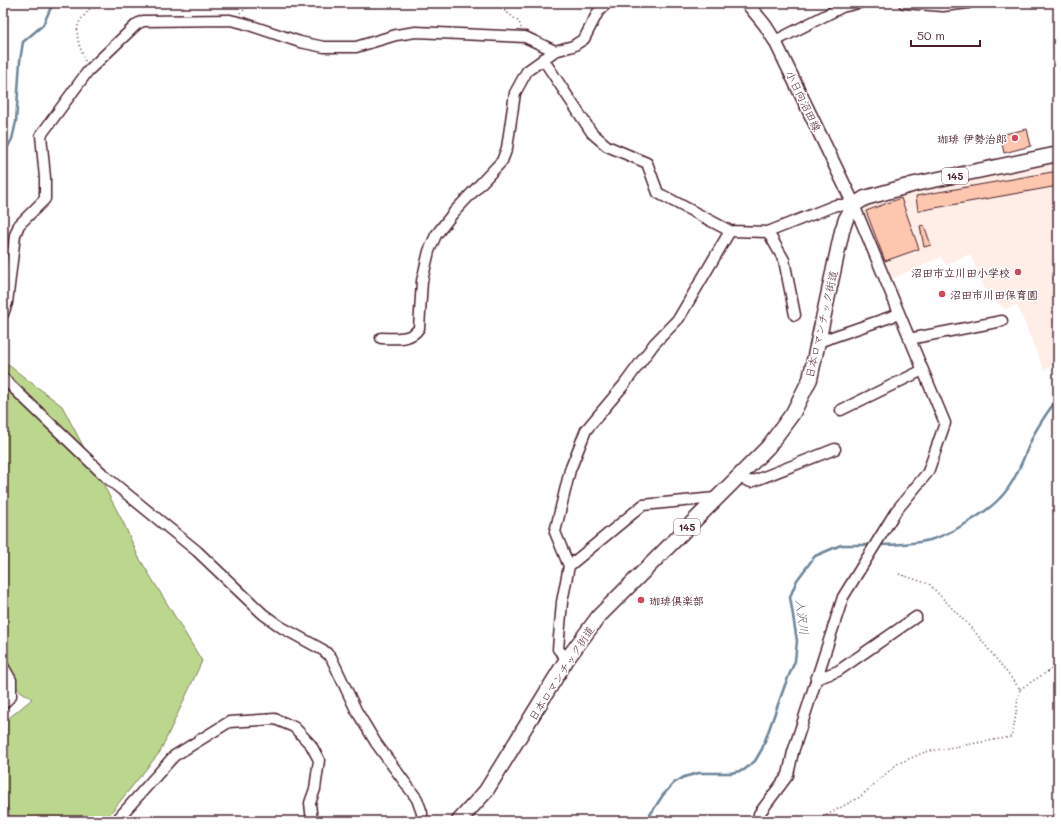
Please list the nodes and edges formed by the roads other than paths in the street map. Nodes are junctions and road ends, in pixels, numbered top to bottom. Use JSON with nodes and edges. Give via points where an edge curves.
{"nodes":[{"id":1,"x":607,"y":3,"type":"edge"},
{"id":2,"x":747,"y":3,"type":"edge"},
{"id":3,"x":859,"y":3,"type":"edge"},
{"id":4,"x":904,"y":3,"type":"edge"},
{"id":5,"x":968,"y":3,"type":"edge"},
{"id":6,"x":775,"y":41,"type":"junction"},
{"id":7,"x":555,"y":51,"type":"junction"},
{"id":8,"x":543,"y":59,"type":"junction"},
{"id":9,"x":1058,"y":154,"type":"edge"},
{"id":10,"x":854,"y":205,"type":"junction"},
{"id":11,"x":730,"y":232,"type":"junction"},
{"id":12,"x":768,"y":232,"type":"junction"},
{"id":13,"x":3,"y":314,"type":"edge"},
{"id":14,"x":899,"y":314,"type":"junction"},
{"id":15,"x":795,"y":315,"type":"dead end"},
{"id":16,"x":1002,"y":321,"type":"dead end"},
{"id":17,"x":381,"y":338,"type":"dead end"},
{"id":18,"x":909,"y":339,"type":"junction"},
{"id":19,"x":818,"y":342,"type":"junction"},
{"id":20,"x":923,"y":370,"type":"junction"},
{"id":21,"x":3,"y":378,"type":"edge"},
{"id":22,"x":841,"y":410,"type":"dead end"},
{"id":23,"x":835,"y":449,"type":"dead end"},
{"id":24,"x":737,"y":477,"type":"junction"},
{"id":25,"x":715,"y":498,"type":"junction"},
{"id":26,"x":568,"y":566,"type":"junction"},
{"id":27,"x":916,"y":617,"type":"dead end"},
{"id":28,"x":567,"y":659,"type":"junction"},
{"id":29,"x":3,"y":666,"type":"edge"},
{"id":30,"x":816,"y":680,"type":"junction"},
{"id":31,"x":3,"y":704,"type":"edge"},
{"id":32,"x":116,"y":821,"type":"edge"},
{"id":33,"x":312,"y":821,"type":"edge"},
{"id":34,"x":422,"y":821,"type":"edge"},
{"id":35,"x":459,"y":821,"type":"edge"},
{"id":36,"x":758,"y":821,"type":"edge"}],
"edges":[{"from":1,"to":7,"type":"street","via":[[598,12],[584,39],[573,46]]},
{"from":2,"to":6,"type":"main road","name":"小日向沼田線"},
{"from":3,"to":6,"type":"street","via":[[842,7]]},
{"from":4,"to":5,"type":"street","via":[[943,6]]},
{"from":6,"to":10,"type":"main road","name":"小日向沼田線"},
{"from":7,"to":8,"type":"street"},
{"from":7,"to":13,"type":"street","via":[[525,37],[416,32],[356,47],[324,47],[230,20],[143,21],[88,71],[41,136],[45,199],[20,225],[15,235],[8,303]]},
{"from":8,"to":11,"type":"street","via":[[592,133],[607,146],[647,163],[658,192]]},
{"from":8,"to":17,"type":"street","via":[[527,71],[515,94],[507,148],[502,161],[436,235],[429,251],[422,281],[419,328],[415,334],[407,338]]},
{"from":9,"to":10,"type":"highway","number":"145","via":[[915,184],[865,198]]},
{"from":10,"to":12,"type":"street","via":[[836,205]]},
{"from":10,"to":14,"type":"street"},
{"from":10,"to":19,"type":"highway","name":"日本ロマンチック街道","number":"145","via":[[842,231]]},
{"from":11,"to":12,"type":"street"},
{"from":11,"to":26,"type":"street","via":[[679,318],[654,344],[586,430],[570,470],[554,532]]},
{"from":12,"to":15,"type":"street","via":[[784,260]]},
{"from":14,"to":18,"type":"street"},
{"from":14,"to":19,"type":"street"},
{"from":16,"to":18,"type":"street"},
{"from":18,"to":20,"type":"street"},
{"from":19,"to":24,"type":"highway","name":"日本ロマンチック街道","number":"145","via":[[810,379],[793,413],[768,447]]},
{"from":20,"to":22,"type":"street"},
{"from":20,"to":30,"type":"street","via":[[945,423],[928,472],[896,511],[843,597]]},
{"from":21,"to":34,"type":"street","via":[[106,477],[197,551],[263,614],[331,657],[376,743],[417,799]]},
{"from":23,"to":24,"type":"street","via":[[751,482]]},
{"from":24,"to":25,"type":"highway","name":"日本ロマンチック街道","number":"145"},
{"from":25,"to":26,"type":"street","via":[[643,504]]},
{"from":25,"to":28,"type":"highway","name":"日本ロマンチック街道","number":"145","via":[[599,616]]},
{"from":26,"to":28,"type":"street","via":[[558,649]]},
{"from":27,"to":30,"type":"street","via":[[838,671]]},
{"from":28,"to":35,"type":"highway","name":"日本ロマンチック街道","number":"145","via":[[486,791]]},
{"from":29,"to":31,"type":"street","via":[[11,680],[11,696]]},
{"from":30,"to":36,"type":"street","via":[[792,752],[788,774],[759,814]]},
{"from":32,"to":33,"type":"street","via":[[174,756],[229,722],[275,719],[294,727],[311,745],[319,760],[316,789],[310,803]]}]}
